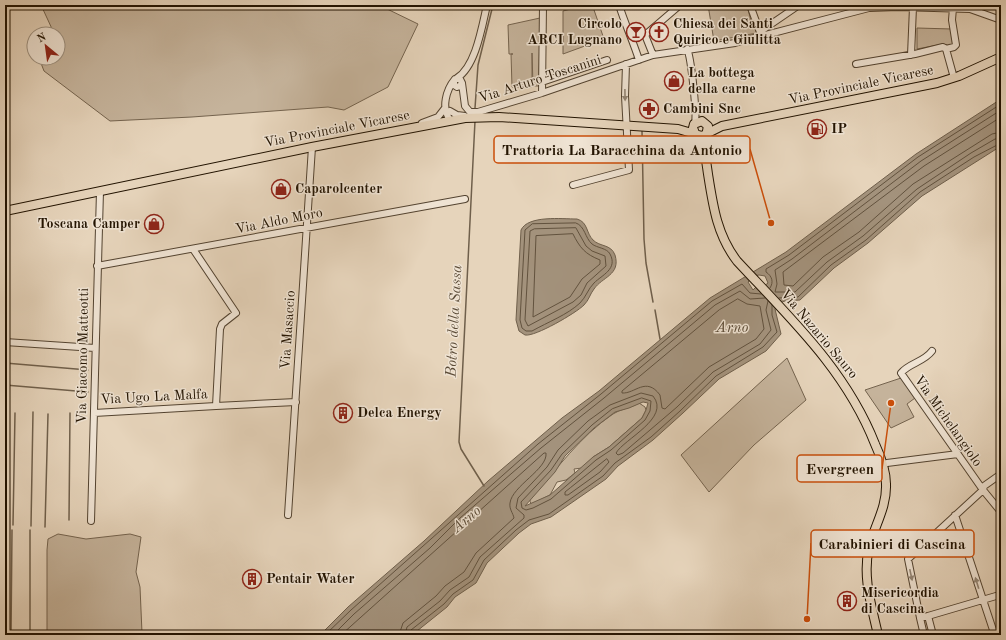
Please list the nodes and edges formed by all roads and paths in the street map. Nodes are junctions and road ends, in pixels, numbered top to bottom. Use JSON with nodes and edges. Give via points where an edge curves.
{"nodes":[{"id":1,"x":487,"y":5,"type":"edge"},
{"id":2,"x":543,"y":5,"type":"edge"},
{"id":3,"x":619,"y":5,"type":"edge"},
{"id":4,"x":680,"y":5,"type":"edge"},
{"id":5,"x":750,"y":5,"type":"edge"},
{"id":6,"x":799,"y":5,"type":"edge"},
{"id":7,"x":868,"y":6,"type":"edge"},
{"id":8,"x":913,"y":7,"type":"junction"},
{"id":9,"x":953,"y":10,"type":"junction"},
{"id":10,"x":1001,"y":20,"type":"edge"},
{"id":11,"x":761,"y":34,"type":"junction"},
{"id":12,"x":645,"y":35,"type":"junction"},
{"id":13,"x":634,"y":42,"type":"junction"},
{"id":14,"x":696,"y":48,"type":"junction"},
{"id":15,"x":946,"y":49,"type":"junction"},
{"id":16,"x":685,"y":50,"type":"junction"},
{"id":17,"x":652,"y":55,"type":"junction"},
{"id":18,"x":911,"y":55,"type":"junction"},
{"id":19,"x":1001,"y":57,"type":"edge"},
{"id":20,"x":690,"y":58,"type":"junction"},
{"id":21,"x":607,"y":60,"type":"dead end"},
{"id":22,"x":638,"y":60,"type":"junction"},
{"id":23,"x":626,"y":64,"type":"junction"},
{"id":24,"x":856,"y":64,"type":"dead end"},
{"id":25,"x":690,"y":69,"type":"junction"},
{"id":26,"x":954,"y":78,"type":"junction"},
{"id":27,"x":542,"y":82,"type":"junction"},
{"id":28,"x":458,"y":84,"type":"junction"},
{"id":29,"x":542,"y":93,"type":"junction"},
{"id":30,"x":697,"y":108,"type":"junction"},
{"id":31,"x":448,"y":109,"type":"junction"},
{"id":32,"x":481,"y":117,"type":"junction"},
{"id":33,"x":450,"y":120,"type":"junction"},
{"id":34,"x":695,"y":123,"type":"junction"},
{"id":35,"x":706,"y":123,"type":"junction"},
{"id":36,"x":626,"y":126,"type":"junction"},
{"id":37,"x":722,"y":126,"type":"junction"},
{"id":38,"x":413,"y":127,"type":"junction"},
{"id":39,"x":678,"y":129,"type":"junction"},
{"id":40,"x":706,"y":134,"type":"junction"},
{"id":41,"x":696,"y":135,"type":"junction"},
{"id":42,"x":312,"y":147,"type":"junction"},
{"id":43,"x":705,"y":153,"type":"junction"},
{"id":44,"x":573,"y":185,"type":"dead end"},
{"id":45,"x":100,"y":191,"type":"junction"},
{"id":46,"x":465,"y":199,"type":"dead end"},
{"id":47,"x":5,"y":211,"type":"edge"},
{"id":48,"x":307,"y":227,"type":"junction"},
{"id":49,"x":193,"y":249,"type":"junction"},
{"id":50,"x":97,"y":266,"type":"junction"},
{"id":51,"x":5,"y":342,"type":"edge"},
{"id":52,"x":95,"y":348,"type":"junction"},
{"id":53,"x":932,"y":352,"type":"dead end"},
{"id":54,"x":296,"y":402,"type":"junction"},
{"id":55,"x":216,"y":406,"type":"junction"},
{"id":56,"x":94,"y":413,"type":"junction"},
{"id":57,"x":958,"y":454,"type":"junction"},
{"id":58,"x":886,"y":463,"type":"dead end"},
{"id":59,"x":1001,"y":474,"type":"edge"},
{"id":60,"x":1001,"y":479,"type":"edge"},
{"id":61,"x":983,"y":490,"type":"junction"},
{"id":62,"x":1001,"y":512,"type":"edge"},
{"id":63,"x":288,"y":515,"type":"dead end"},
{"id":64,"x":955,"y":515,"type":"junction"},
{"id":65,"x":91,"y":521,"type":"dead end"},
{"id":66,"x":996,"y":596,"type":"dead end"},
{"id":67,"x":982,"y":600,"type":"junction"},
{"id":68,"x":928,"y":616,"type":"junction"},
{"id":69,"x":920,"y":618,"type":"junction"},
{"id":70,"x":1001,"y":630,"type":"edge"},
{"id":71,"x":992,"y":634,"type":"edge"},
{"id":72,"x":878,"y":635,"type":"edge"},
{"id":73,"x":924,"y":635,"type":"edge"},
{"id":74,"x":933,"y":635,"type":"edge"}],
"edges":[{"from":1,"to":28,"type":"street","via":[[475,50]]},
{"from":2,"to":27,"type":"street"},
{"from":3,"to":13,"type":"street","via":[[629,36]]},
{"from":4,"to":12,"type":"street"},
{"from":5,"to":11,"type":"street"},
{"from":6,"to":11,"type":"street"},
{"from":7,"to":8,"type":"street","name":"Via Arturo Toscanini"},
{"from":7,"to":11,"type":"street","name":"Via Arturo Toscanini"},
{"from":8,"to":9,"type":"street","name":"Via Arturo Toscanini"},
{"from":8,"to":18,"type":"street"},
{"from":9,"to":10,"type":"street","name":"Via Arturo Toscanini","via":[[970,9]]},
{"from":9,"to":15,"type":"street","via":[[956,45],[954,48]]},
{"from":11,"to":14,"type":"street","name":"Via Arturo Toscanini","via":[[735,43]]},
{"from":12,"to":13,"type":"street"},
{"from":12,"to":17,"type":"street"},
{"from":13,"to":22,"type":"street"},
{"from":14,"to":16,"type":"street","name":"Via Arturo Toscanini"},
{"from":14,"to":20,"type":"street"},
{"from":15,"to":18,"type":"street","via":[[940,47]]},
{"from":15,"to":26,"type":"street"},
{"from":16,"to":17,"type":"street","name":"Via Arturo Toscanini"},
{"from":16,"to":20,"type":"street"},
{"from":16,"to":25,"type":"street"},
{"from":17,"to":22,"type":"street","name":"Via Arturo Toscanini"},
{"from":18,"to":24,"type":"street"},
{"from":19,"to":26,"type":"main road","name":"Via Provinciale Vicarese"},
{"from":20,"to":25,"type":"street"},
{"from":21,"to":27,"type":"street"},
{"from":22,"to":23,"type":"street","name":"Via Arturo Toscanini"},
{"from":23,"to":29,"type":"street","name":"Via Arturo Toscanini"},
{"from":23,"to":36,"type":"street","one_way":true},
{"from":25,"to":30,"type":"street"},
{"from":26,"to":37,"type":"main road","name":"Via Provinciale Vicarese"},
{"from":27,"to":29,"type":"street"},
{"from":28,"to":29,"type":"street","name":"Via Arturo Toscanini","via":[[465,106],[472,112]]},
{"from":28,"to":31,"type":"street","via":[[449,88]]},
{"from":30,"to":34,"type":"street"},
{"from":30,"to":35,"type":"street"},
{"from":31,"to":32,"type":"street","via":[[459,116]]},
{"from":31,"to":33,"type":"street","via":[[446,114]]},
{"from":31,"to":38,"type":"street","via":[[438,117]]},
{"from":32,"to":33,"type":"main road","name":"Via Provinciale Vicarese"},
{"from":32,"to":36,"type":"main road","name":"Via Provinciale Vicarese"},
{"from":33,"to":38,"type":"main road","name":"Via Provinciale Vicarese"},
{"from":34,"to":35,"type":"main road"},
{"from":34,"to":39,"type":"main road","name":"Via Provinciale Vicarese"},
{"from":34,"to":41,"type":"main road","via":[[693,128]]},
{"from":35,"to":37,"type":"main road","name":"Via Provinciale Vicarese"},
{"from":35,"to":40,"type":"main road","via":[[709,128]]},
{"from":36,"to":39,"type":"main road","name":"Via Provinciale Vicarese"},
{"from":36,"to":44,"type":"street","via":[[629,170]]},
{"from":37,"to":40,"type":"main road","name":"Via Provinciale Vicarese"},
{"from":38,"to":42,"type":"main road","name":"Via Provinciale Vicarese"},
{"from":39,"to":41,"type":"main road","name":"Via Provinciale Vicarese"},
{"from":40,"to":41,"type":"main road"},
{"from":40,"to":43,"type":"main road","name":"Via Nazario Sauro"},
{"from":41,"to":43,"type":"main road","name":"Via Nazario Sauro"},
{"from":42,"to":45,"type":"main road","name":"Via Provinciale Vicarese"},
{"from":42,"to":48,"type":"street","name":"Via Masaccio"},
{"from":43,"to":72,"type":"main road","name":"Via Nazario Sauro","via":[[718,227],[726,246],[814,345],[854,398],[885,469],[885,501],[869,548],[866,567]]},
{"from":45,"to":47,"type":"main road","name":"Via Provinciale Vicarese"},
{"from":45,"to":50,"type":"street","name":"Via Giacomo Matteotti"},
{"from":46,"to":48,"type":"street","name":"Via Aldo Moro"},
{"from":48,"to":49,"type":"street","name":"Via Aldo Moro"},
{"from":48,"to":54,"type":"street","name":"Via Masaccio"},
{"from":49,"to":50,"type":"street","name":"Via Aldo Moro"},
{"from":49,"to":55,"type":"street","name":"Via Ugo La Malfa","via":[[236,313],[222,324],[220,329]]},
{"from":50,"to":52,"type":"street","name":"Via Giacomo Matteotti"},
{"from":51,"to":52,"type":"street"},
{"from":52,"to":56,"type":"street","name":"Via Giacomo Matteotti"},
{"from":53,"to":57,"type":"street","name":"Via Michelangiolo","via":[[901,373]]},
{"from":54,"to":55,"type":"street","name":"Via Ugo La Malfa"},
{"from":54,"to":63,"type":"street","name":"Via Masaccio"},
{"from":55,"to":56,"type":"street","name":"Via Ugo La Malfa"},
{"from":56,"to":65,"type":"street","name":"Via Giacomo Matteotti"},
{"from":57,"to":58,"type":"street"},
{"from":57,"to":61,"type":"street","name":"Via Michelangiolo"},
{"from":59,"to":61,"type":"street","via":[[984,486]]},
{"from":60,"to":61,"type":"street"},
{"from":61,"to":62,"type":"street","name":"Via Michelangiolo"},
{"from":61,"to":64,"type":"street"},
{"from":67,"to":64,"type":"street","one_way":true},
{"from":64,"to":69,"type":"street","one_way":true,"via":[[908,559]]},
{"from":66,"to":67,"type":"street"},
{"from":67,"to":68,"type":"street"},
{"from":67,"to":71,"type":"street"},
{"from":68,"to":69,"type":"street"},
{"from":68,"to":74,"type":"street"},
{"from":69,"to":73,"type":"street"},
{"from":70,"to":71,"type":"street"}]}
